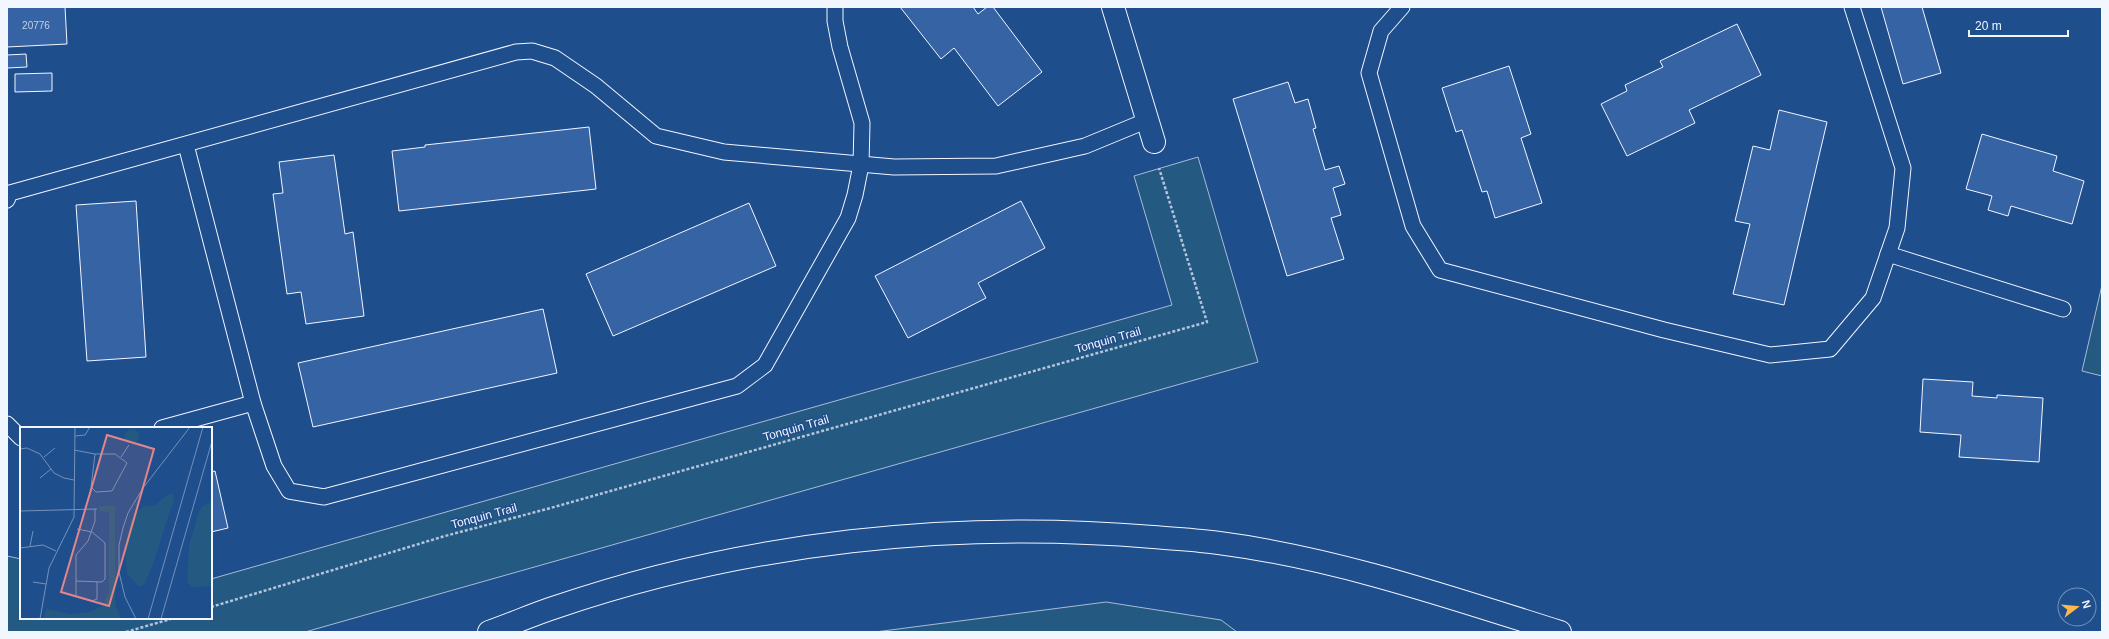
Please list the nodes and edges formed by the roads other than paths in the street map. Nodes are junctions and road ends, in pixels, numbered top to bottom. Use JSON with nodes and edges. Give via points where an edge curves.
{"nodes":[{"id":1,"x":835,"y":7,"type":"edge"},
{"id":2,"x":1113,"y":7,"type":"edge"},
{"id":3,"x":1402,"y":7,"type":"edge"},
{"id":4,"x":1852,"y":7,"type":"edge"},
{"id":5,"x":1148,"y":120,"type":"junction"},
{"id":6,"x":1154,"y":142,"type":"road end"},
{"id":7,"x":186,"y":145,"type":"junction"},
{"id":8,"x":861,"y":165,"type":"junction"},
{"id":9,"x":7,"y":200,"type":"edge"},
{"id":10,"x":1888,"y":254,"type":"junction"},
{"id":11,"x":2064,"y":309,"type":"dead end"},
{"id":12,"x":252,"y":403,"type":"junction"},
{"id":13,"x":7,"y":424,"type":"edge"},
{"id":14,"x":166,"y":427,"type":"edge"},
{"id":15,"x":20,"y":437,"type":"edge"},
{"id":16,"x":489,"y":632,"type":"edge"},
{"id":17,"x":1560,"y":632,"type":"edge"}],
"edges":[{"from":1,"to":8,"type":"lane","via":[[840,47],[862,123]]},
{"from":2,"to":5,"type":"main road"},
{"from":3,"to":10,"type":"lane","via":[[1381,31],[1369,73],[1413,226],[1440,270],[1664,330],[1770,355],[1830,349],[1872,298]]},
{"from":4,"to":10,"type":"lane","via":[[1903,168],[1897,228]]},
{"from":5,"to":6,"type":"main road"},
{"from":5,"to":8,"type":"lane","via":[[1085,146],[996,166]]},
{"from":7,"to":8,"type":"lane","via":[[516,52],[532,51],[555,58],[596,86],[656,136],[724,152]]},
{"from":7,"to":9,"type":"lane","via":[[10,193]]},
{"from":7,"to":12,"type":"lane"},
{"from":8,"to":12,"type":"lane","via":[[848,218],[765,365],[737,386],[324,497],[289,491],[274,466]]},
{"from":10,"to":11,"type":"lane"},
{"from":12,"to":14,"type":"lane"},
{"from":13,"to":15,"type":"lane"},
{"from":16,"to":17,"type":"main road","via":[[557,606],[665,575],[786,550],[894,536],[1011,531],[1101,533],[1220,543],[1327,564],[1443,595]]}]}
